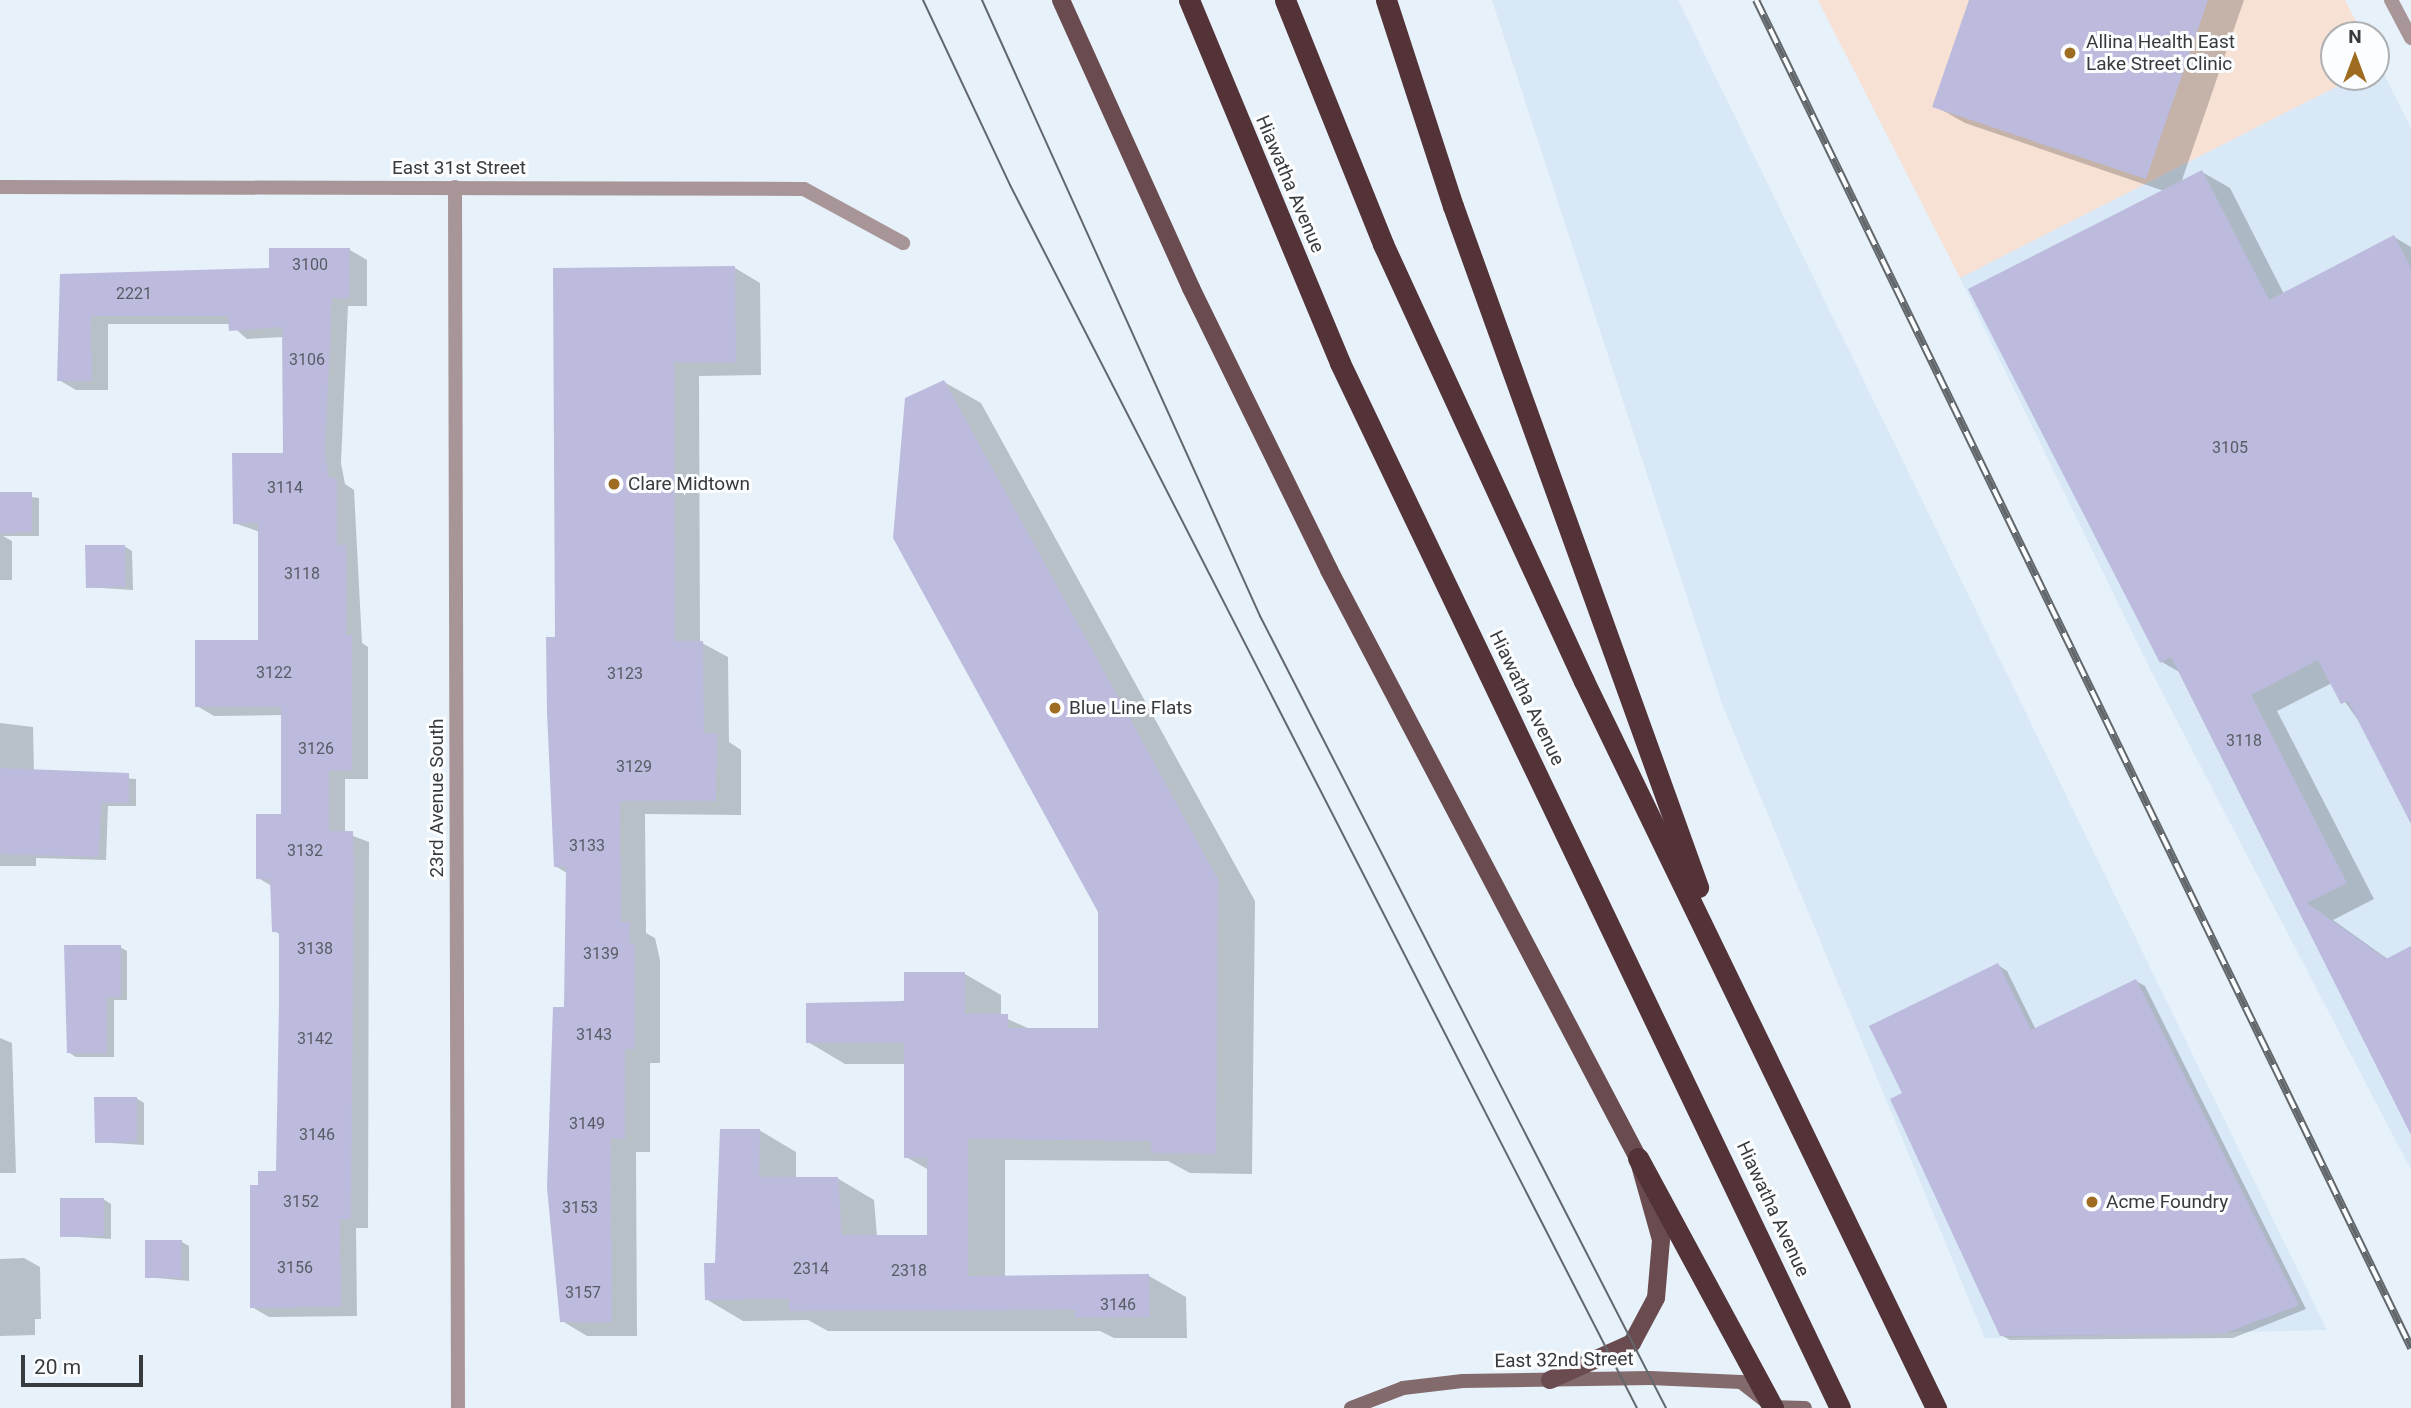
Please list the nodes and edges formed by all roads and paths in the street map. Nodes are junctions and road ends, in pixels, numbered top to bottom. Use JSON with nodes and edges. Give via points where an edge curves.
{"nodes":[{"id":1,"x":1061,"y":0,"type":"edge"},
{"id":2,"x":1189,"y":0,"type":"edge"},
{"id":3,"x":1285,"y":0,"type":"edge"},
{"id":4,"x":1386,"y":0,"type":"edge"},
{"id":5,"x":2391,"y":0,"type":"edge"},
{"id":6,"x":2411,"y":38,"type":"edge"},
{"id":7,"x":0,"y":187,"type":"edge"},
{"id":8,"x":455,"y":187,"type":"junction"},
{"id":9,"x":904,"y":243,"type":"dead end"},
{"id":10,"x":1732,"y":982,"type":"junction"},
{"id":11,"x":1638,"y":1158,"type":"junction"},
{"id":12,"x":1550,"y":1380,"type":"junction"},
{"id":13,"x":458,"y":1408,"type":"edge"},
{"id":14,"x":1351,"y":1408,"type":"edge"},
{"id":15,"x":1773,"y":1408,"type":"edge"},
{"id":16,"x":1805,"y":1408,"type":"edge"},
{"id":17,"x":1840,"y":1408,"type":"edge"},
{"id":18,"x":1936,"y":1408,"type":"edge"}],
"edges":[{"from":1,"to":11,"type":"main road","via":[[1191,288],[1329,570]]},
{"from":2,"to":17,"type":"highway","name":"Hiawatha Avenue","via":[[1340,363]]},
{"from":3,"to":10,"type":"highway","via":[[1358,180],[1584,681]]},
{"from":4,"to":10,"type":"highway","via":[[1453,206]]},
{"from":5,"to":6,"type":"street"},
{"from":7,"to":8,"type":"street","name":"East 31st Street"},
{"from":8,"to":9,"type":"street","name":"East 31st Street","via":[[804,188]]},
{"from":8,"to":13,"type":"street","name":"23rd Avenue South"},
{"from":10,"to":18,"type":"highway"},
{"from":11,"to":12,"type":"main road","via":[[1661,1240],[1656,1298],[1632,1343]]},
{"from":11,"to":15,"type":"highway"},
{"from":12,"to":14,"type":"street","name":"East 32nd Street","via":[[1403,1388]]},
{"from":12,"to":15,"type":"street","name":"East 32nd Street","via":[[1741,1382]]},
{"from":15,"to":16,"type":"street"}]}
